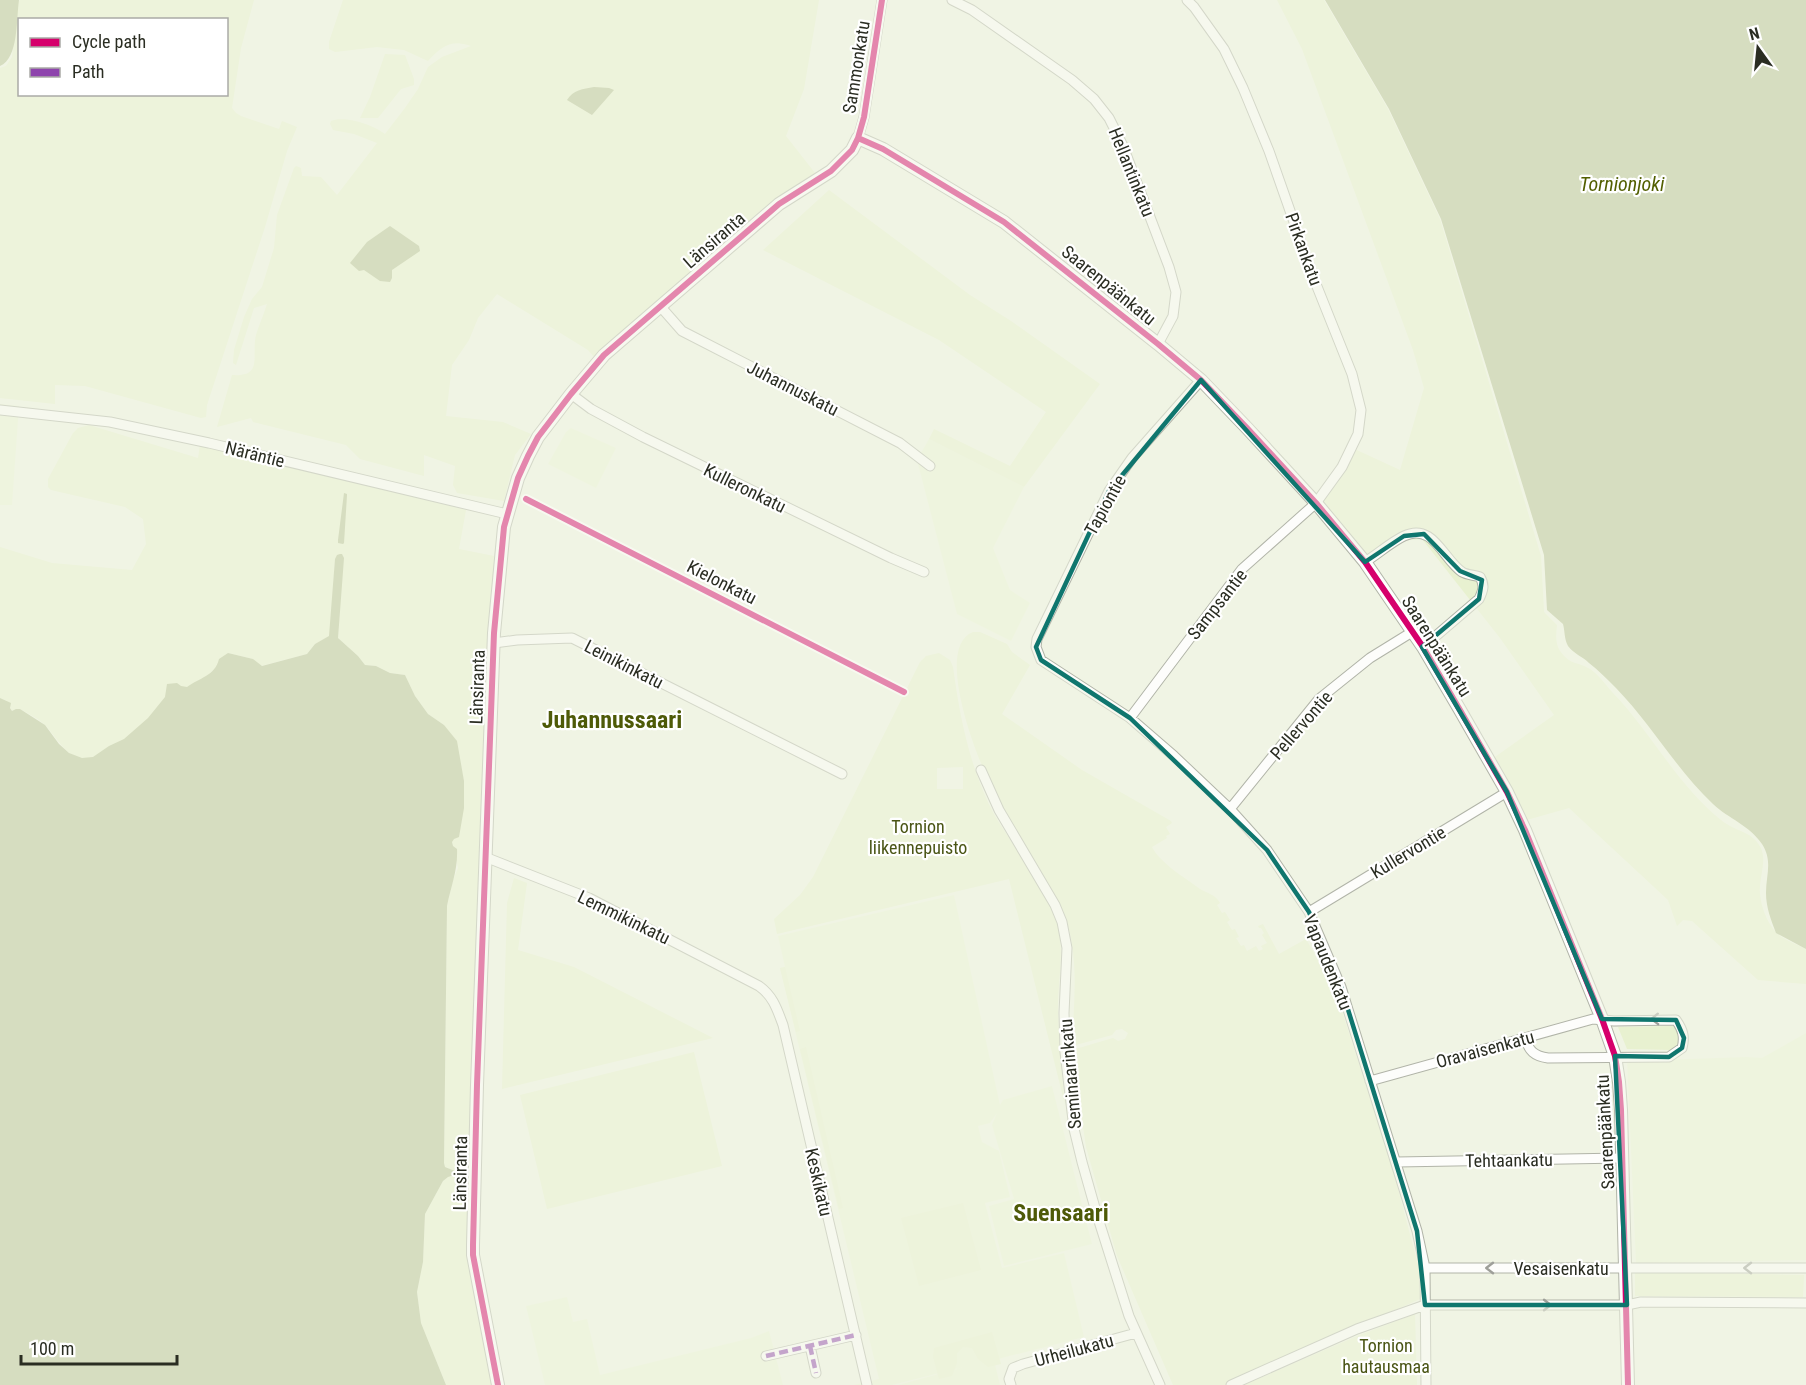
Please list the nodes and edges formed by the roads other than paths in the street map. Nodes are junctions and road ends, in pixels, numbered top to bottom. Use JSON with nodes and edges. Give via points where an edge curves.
{"nodes":[{"id":1,"x":882,"y":0,"type":"edge"},
{"id":2,"x":952,"y":0,"type":"edge"},
{"id":3,"x":1187,"y":0,"type":"edge"},
{"id":4,"x":858,"y":138,"type":"junction"},
{"id":5,"x":660,"y":306,"type":"junction"},
{"id":6,"x":1158,"y":344,"type":"junction"},
{"id":7,"x":1201,"y":380,"type":"junction"},
{"id":8,"x":571,"y":394,"type":"junction"},
{"id":9,"x":0,"y":410,"type":"edge"},
{"id":10,"x":930,"y":466,"type":"dead end"},
{"id":11,"x":1316,"y":503,"type":"junction"},
{"id":12,"x":507,"y":514,"type":"junction"},
{"id":13,"x":1365,"y":562,"type":"junction"},
{"id":14,"x":924,"y":572,"type":"dead end"},
{"id":15,"x":1412,"y":632,"type":"junction"},
{"id":16,"x":494,"y":642,"type":"junction"},
{"id":17,"x":1036,"y":647,"type":"joint"},
{"id":18,"x":1423,"y":647,"type":"junction"},
{"id":19,"x":1130,"y":717,"type":"junction"},
{"id":20,"x":981,"y":770,"type":"dead end"},
{"id":21,"x":842,"y":774,"type":"dead end"},
{"id":22,"x":1507,"y":792,"type":"junction"},
{"id":23,"x":1230,"y":809,"type":"junction"},
{"id":24,"x":485,"y":857,"type":"junction"},
{"id":25,"x":1310,"y":912,"type":"junction"},
{"id":26,"x":759,"y":986,"type":"joint"},
{"id":27,"x":1602,"y":1019,"type":"junction"},
{"id":28,"x":1525,"y":1038,"type":"junction"},
{"id":29,"x":1615,"y":1056,"type":"junction"},
{"id":30,"x":1370,"y":1081,"type":"junction"},
{"id":31,"x":1622,"y":1158,"type":"junction"},
{"id":32,"x":1396,"y":1162,"type":"junction"},
{"id":33,"x":1425,"y":1268,"type":"junction"},
{"id":34,"x":1625,"y":1268,"type":"junction"},
{"id":35,"x":1806,"y":1268,"type":"edge"},
{"id":36,"x":1806,"y":1303,"type":"edge"},
{"id":37,"x":1425,"y":1305,"type":"junction"},
{"id":38,"x":1627,"y":1305,"type":"junction"},
{"id":39,"x":1136,"y":1333,"type":"junction"},
{"id":40,"x":856,"y":1335,"type":"junction"},
{"id":41,"x":810,"y":1346,"type":"junction"},
{"id":42,"x":766,"y":1356,"type":"dead end"},
{"id":43,"x":816,"y":1373,"type":"dead end"},
{"id":44,"x":498,"y":1385,"type":"edge"},
{"id":45,"x":867,"y":1385,"type":"edge"},
{"id":46,"x":1011,"y":1385,"type":"edge"},
{"id":47,"x":1160,"y":1385,"type":"edge"},
{"id":48,"x":1231,"y":1385,"type":"edge"},
{"id":49,"x":1426,"y":1385,"type":"edge"},
{"id":50,"x":1628,"y":1385,"type":"edge"}],
"edges":[{"from":1,"to":4,"type":"street","name":"Sammonkatu"},
{"from":2,"to":6,"type":"street","name":"Hellantinkatu","via":[[1072,80],[1110,118],[1143,196],[1176,292],[1173,316]]},
{"from":3,"to":11,"type":"street","name":"Pirkankatu","via":[[1224,49],[1243,88],[1352,374],[1362,410],[1358,434],[1342,467]]},
{"from":4,"to":5,"type":"street","name":"Länsiranta","via":[[831,171],[779,204]]},
{"from":4,"to":6,"type":"street","name":"Saarenpäänkatu","via":[[1004,222]]},
{"from":5,"to":8,"type":"street","name":"Länsiranta","via":[[604,355]]},
{"from":5,"to":10,"type":"street","name":"Juhannuskatu","via":[[682,331],[900,443]]},
{"from":6,"to":7,"type":"street","name":"Saarenpäänkatu"},
{"from":7,"to":11,"type":"street","name":"Saarenpäänkatu"},
{"from":7,"to":17,"type":"street","name":"Tapiontie","via":[[1132,458],[1109,491]]},
{"from":8,"to":12,"type":"street","name":"Länsiranta","via":[[538,437],[518,478]]},
{"from":8,"to":14,"type":"street","name":"Kulleronkatu","via":[[643,438]]},
{"from":9,"to":12,"type":"street","name":"Näräntie","via":[[110,422]]},
{"from":11,"to":13,"type":"street","name":"Saarenpäänkatu"},
{"from":11,"to":19,"type":"street","name":"Sampsantie","via":[[1242,569]]},
{"from":12,"to":16,"type":"street","name":"Länsiranta"},
{"from":13,"to":15,"type":"street","name":"Saarenpäänkatu"},
{"from":13,"to":18,"type":"street","via":[[1404,536],[1424,534],[1461,571],[1480,577],[1483,584],[1479,599]]},
{"from":15,"to":18,"type":"street","name":"Saarenpäänkatu"},
{"from":15,"to":23,"type":"street","name":"Pellervontie","via":[[1370,658],[1319,699]]},
{"from":16,"to":21,"type":"street","name":"Leinikinkatu","via":[[572,638]]},
{"from":16,"to":24,"type":"street","name":"Länsiranta"},
{"from":17,"to":19,"type":"street","name":"Vapaudenkatu","via":[[1041,660]]},
{"from":18,"to":22,"type":"street","name":"Saarenpäänkatu"},
{"from":19,"to":23,"type":"street","name":"Vapaudenkatu"},
{"from":20,"to":39,"type":"street","name":"Seminaarinkatu","via":[[1062,922],[1067,948],[1065,1052],[1074,1129],[1097,1215]]},
{"from":22,"to":25,"type":"street","name":"Kullervontie"},
{"from":22,"to":27,"type":"street","name":"Saarenpäänkatu"},
{"from":23,"to":25,"type":"street","name":"Vapaudenkatu","via":[[1267,850]]},
{"from":24,"to":26,"type":"street","name":"Lemmikinkatu","via":[[588,898]]},
{"from":24,"to":44,"type":"street","name":"Länsiranta","via":[[473,1255]]},
{"from":25,"to":30,"type":"street","name":"Vapaudenkatu","via":[[1341,987]]},
{"from":26,"to":40,"type":"street","name":"Keskikatu","via":[[769,993],[783,1025]]},
{"from":27,"to":28,"type":"street","name":"Oravaisenkatu"},
{"from":27,"to":29,"type":"street","name":"Saarenpäänkatu"},
{"from":29,"to":27,"type":"street","name":"Oravaisenkatu","one_way":true,"via":[[1674,1055],[1682,1048],[1681,1027],[1676,1020],[1669,1019]]},
{"from":28,"to":29,"type":"street","via":[[1531,1052],[1541,1057]]},
{"from":28,"to":30,"type":"street","name":"Oravaisenkatu"},
{"from":29,"to":31,"type":"street","name":"Saarenpäänkatu"},
{"from":30,"to":32,"type":"street","name":"Vapaudenkatu"},
{"from":31,"to":32,"type":"street","name":"Tehtaankatu"},
{"from":31,"to":34,"type":"street","name":"Saarenpäänkatu"},
{"from":32,"to":33,"type":"street","name":"Vapaudenkatu"},
{"from":34,"to":33,"type":"street","name":"Vesaisenkatu","one_way":true},
{"from":33,"to":37,"type":"street","name":"Vapaudenkatu"},
{"from":35,"to":34,"type":"street","name":"Vesaisenkatu","one_way":true},
{"from":34,"to":38,"type":"street","name":"Saarenpäänkatu"},
{"from":36,"to":38,"type":"street","name":"Vesaisenkatu"},
{"from":37,"to":38,"type":"street","name":"Vesaisenkatu","one_way":true},
{"from":37,"to":48,"type":"street","name":"Vesaisenkatu","via":[[1357,1329]]},
{"from":37,"to":49,"type":"street","name":"Vapaudenkatu"},
{"from":38,"to":50,"type":"street","name":"Saarenpäänkatu"},
{"from":39,"to":46,"type":"street","name":"Urheilukatu","via":[[1013,1368]]},
{"from":39,"to":47,"type":"street","name":"Seminaarinkatu"},
{"from":40,"to":41,"type":"street"},
{"from":40,"to":45,"type":"street","name":"Keskikatu"},
{"from":41,"to":42,"type":"street"},
{"from":41,"to":43,"type":"street"}]}
